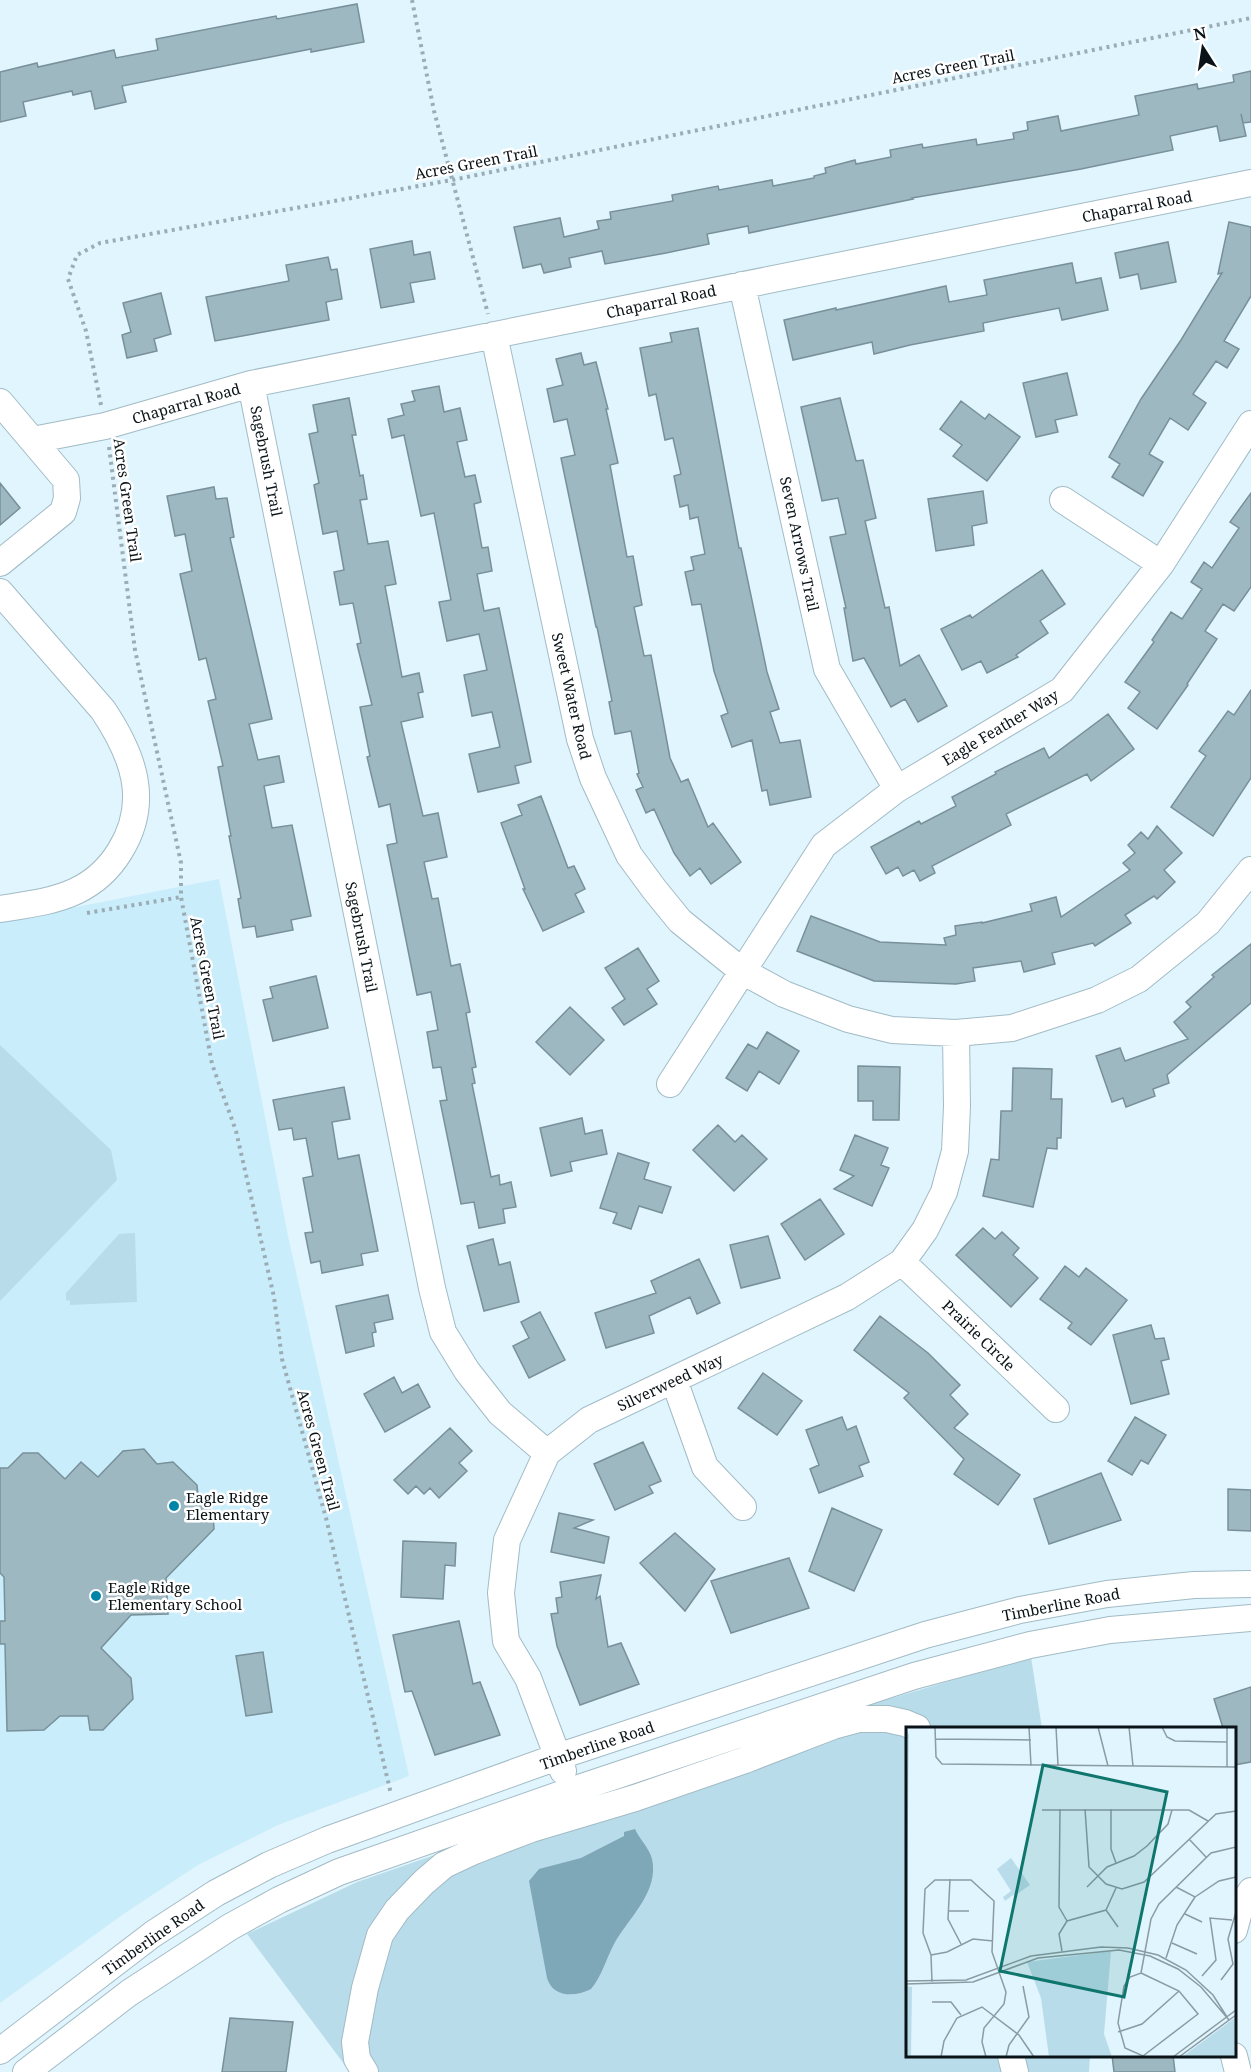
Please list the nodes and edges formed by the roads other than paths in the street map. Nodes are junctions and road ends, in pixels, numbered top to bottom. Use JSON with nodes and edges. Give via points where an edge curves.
{"nodes":[{"id":1,"x":1251,"y":183,"type":"edge"},
{"id":2,"x":742,"y":285,"type":"junction"},
{"id":3,"x":494,"y":335,"type":"junction"},
{"id":4,"x":251,"y":384,"type":"junction"},
{"id":5,"x":0,"y":402,"type":"edge"},
{"id":6,"x":1251,"y":424,"type":"edge"},
{"id":7,"x":33,"y":440,"type":"junction"},
{"id":8,"x":1063,"y":500,"type":"dead end"},
{"id":9,"x":0,"y":563,"type":"edge"},
{"id":10,"x":1161,"y":564,"type":"junction"},
{"id":11,"x":0,"y":592,"type":"edge"},
{"id":12,"x":897,"y":789,"type":"junction"},
{"id":13,"x":1251,"y":870,"type":"edge"},
{"id":14,"x":0,"y":909,"type":"edge"},
{"id":15,"x":742,"y":971,"type":"junction"},
{"id":16,"x":956,"y":1033,"type":"junction"},
{"id":17,"x":670,"y":1084,"type":"dead end"},
{"id":18,"x":902,"y":1262,"type":"junction"},
{"id":19,"x":674,"y":1380,"type":"junction"},
{"id":20,"x":1056,"y":1409,"type":"dead end"},
{"id":21,"x":547,"y":1454,"type":"junction"},
{"id":22,"x":743,"y":1507,"type":"dead end"},
{"id":23,"x":1251,"y":1584,"type":"edge"},
{"id":24,"x":1251,"y":1618,"type":"edge"},
{"id":25,"x":915,"y":1727,"type":"edge"},
{"id":26,"x":558,"y":1757,"type":"junction"},
{"id":27,"x":570,"y":1791,"type":"junction"},
{"id":28,"x":1251,"y":1891,"type":"edge"},
{"id":29,"x":1236,"y":1923,"type":"edge"},
{"id":30,"x":0,"y":2051,"type":"edge"},
{"id":31,"x":1011,"y":2057,"type":"edge"},
{"id":32,"x":1234,"y":2057,"type":"edge"},
{"id":33,"x":26,"y":2072,"type":"edge"},
{"id":34,"x":365,"y":2072,"type":"edge"},
{"id":35,"x":1015,"y":2072,"type":"edge"},
{"id":36,"x":1238,"y":2072,"type":"edge"}],
"edges":[{"from":1,"to":2,"type":"street","name":"Chaparral Road"},
{"from":2,"to":3,"type":"street","name":"Chaparral Road"},
{"from":2,"to":12,"type":"street","name":"Seven Arrows Trail","via":[[827,669]]},
{"from":3,"to":4,"type":"street","name":"Chaparral Road"},
{"from":3,"to":15,"type":"street","name":"Sweet Water Road","via":[[577,727],[593,778],[629,855],[654,889],[680,921]]},
{"from":4,"to":7,"type":"street","name":"Chaparral Road","via":[[105,426]]},
{"from":4,"to":21,"type":"street","name":"Sagebrush Trail","via":[[443,1332],[466,1371],[500,1413]]},
{"from":5,"to":7,"type":"street"},
{"from":6,"to":10,"type":"street","name":"Eagle Feather Way"},
{"from":7,"to":9,"type":"street","via":[[66,480],[67,498],[63,512]]},
{"from":8,"to":10,"type":"street"},
{"from":10,"to":12,"type":"street","name":"Eagle Feather Way","via":[[1062,690]]},
{"from":11,"to":14,"type":"street","via":[[103,710],[130,761],[137,794],[126,842],[96,880],[49,899]]},
{"from":12,"to":15,"type":"street","name":"Eagle Feather Way","via":[[824,845]]},
{"from":13,"to":16,"type":"street","name":"Sweet Water Road","via":[[1208,923],[1139,979],[1097,1000],[1012,1028]]},
{"from":15,"to":16,"type":"street","name":"Sweet Water Road","via":[[784,994],[848,1019],[892,1029]]},
{"from":15,"to":17,"type":"street","name":"Eagle Feather Way"},
{"from":16,"to":18,"type":"street","name":"Silverweed Way","via":[[955,1151],[944,1192],[925,1230]]},
{"from":18,"to":19,"type":"street","name":"Silverweed Way","via":[[848,1297]]},
{"from":18,"to":20,"type":"street","name":"Prairie Circle"},
{"from":19,"to":21,"type":"street","name":"Silverweed Way","via":[[589,1420]]},
{"from":19,"to":22,"type":"street","via":[[705,1467]]},
{"from":21,"to":26,"type":"street","name":"Silverweed Way","via":[[507,1540],[501,1593],[506,1641],[528,1678]]},
{"from":23,"to":26,"type":"street","name":"Timberline Road","via":[[1107,1594],[1020,1610],[925,1635]]},
{"from":24,"to":27,"type":"street","via":[[1110,1630],[1030,1645],[914,1676]]},
{"from":25,"to":34,"type":"street","via":[[887,1719],[859,1719],[833,1726],[745,1761],[531,1828],[444,1865],[398,1910],[380,1935],[355,2042],[357,2059]]},
{"from":26,"to":27,"type":"street","name":"Silverweed Way"},
{"from":26,"to":30,"type":"street","name":"Timberline Road","via":[[327,1840],[216,1893],[153,1934]]},
{"from":27,"to":33,"type":"street","via":[[339,1872],[279,1900],[129,1993]]},
{"from":28,"to":29,"type":"street"},
{"from":31,"to":35,"type":"street"},
{"from":32,"to":36,"type":"street"}]}
